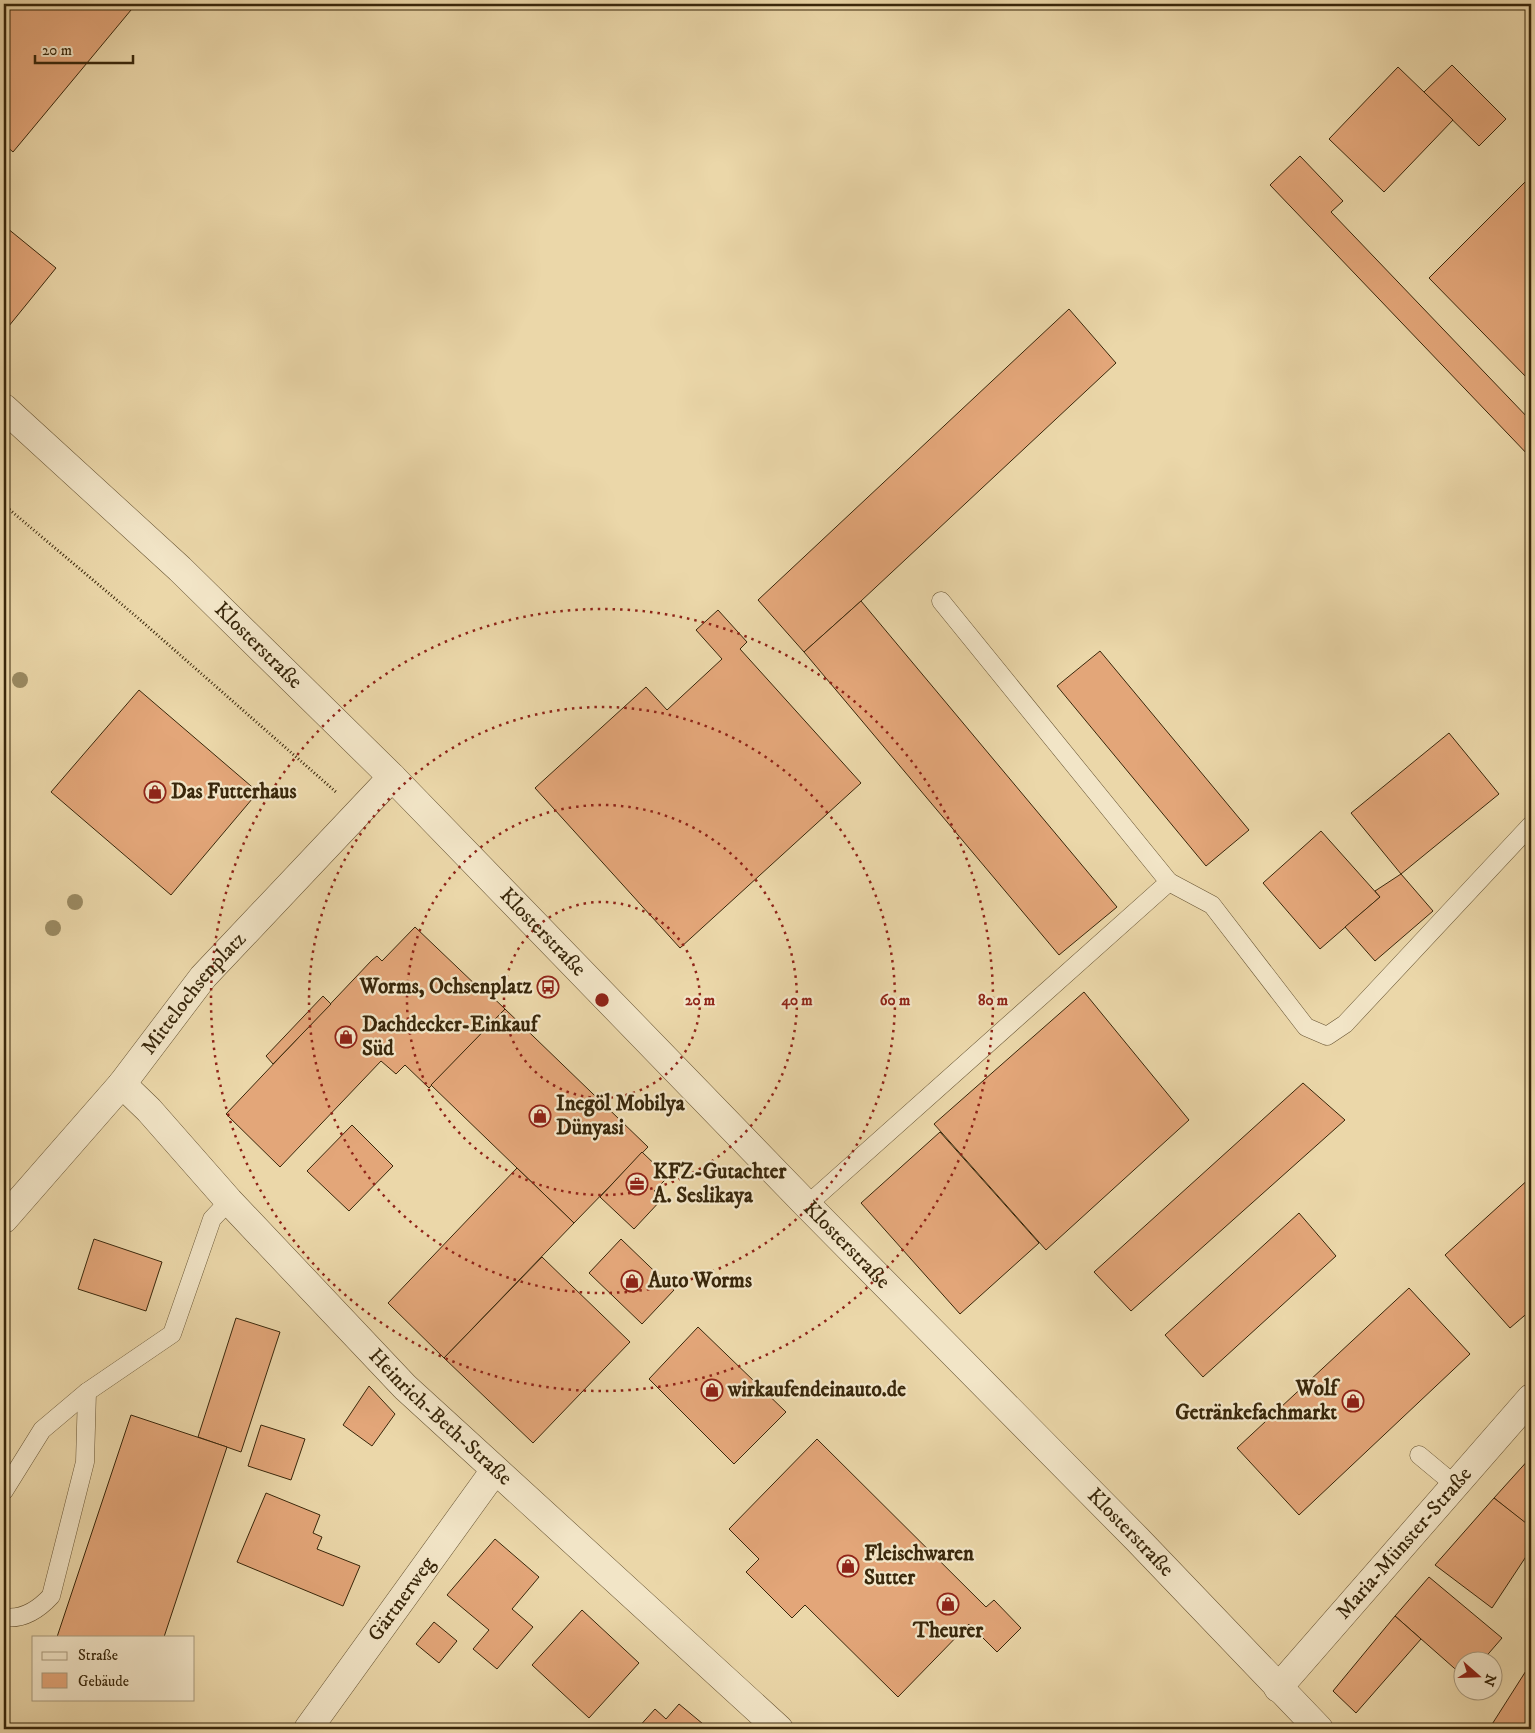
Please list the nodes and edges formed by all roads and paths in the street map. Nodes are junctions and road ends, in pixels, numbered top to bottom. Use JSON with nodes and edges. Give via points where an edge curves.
{"nodes":[{"id":1,"x":4,"y":408,"type":"edge"},
{"id":2,"x":4,"y":505,"type":"edge"},
{"id":3,"x":942,"y":601,"type":"dead end"},
{"id":4,"x":392,"y":776,"type":"junction"},
{"id":5,"x":359,"y":812,"type":"junction"},
{"id":6,"x":1531,"y":825,"type":"edge"},
{"id":7,"x":1169,"y":882,"type":"junction"},
{"id":8,"x":122,"y":1084,"type":"junction"},
{"id":9,"x":229,"y":1201,"type":"junction"},
{"id":10,"x":807,"y":1204,"type":"junction"},
{"id":11,"x":4,"y":1219,"type":"edge"},
{"id":12,"x":87,"y":1392,"type":"junction"},
{"id":13,"x":1531,"y":1398,"type":"edge"},
{"id":14,"x":1419,"y":1454,"type":"dead end"},
{"id":15,"x":495,"y":1470,"type":"junction"},
{"id":16,"x":1455,"y":1484,"type":"junction"},
{"id":17,"x":4,"y":1491,"type":"edge"},
{"id":18,"x":4,"y":1617,"type":"edge"},
{"id":19,"x":1278,"y":1688,"type":"junction"},
{"id":20,"x":308,"y":1729,"type":"edge"},
{"id":21,"x":779,"y":1729,"type":"edge"},
{"id":22,"x":1319,"y":1729,"type":"edge"}],
"edges":[{"from":1,"to":4,"type":"street","name":"Klosterstraße","via":[[193,582]]},
{"from":2,"to":5,"type":"path"},
{"from":3,"to":7,"type":"lane"},
{"from":4,"to":5,"type":"street","name":"Mittelochsenplatz"},
{"from":4,"to":10,"type":"street","name":"Klosterstraße"},
{"from":5,"to":8,"type":"street","name":"Mittelochsenplatz","via":[[203,977]]},
{"from":6,"to":7,"type":"lane","via":[[1345,1024],[1327,1036],[1306,1027],[1212,905]]},
{"from":7,"to":10,"type":"lane"},
{"from":8,"to":9,"type":"street","name":"Heinrich-Beth-Straße"},
{"from":8,"to":11,"type":"street","name":"Mittelochsenplatz"},
{"from":9,"to":12,"type":"lane","via":[[212,1219],[172,1334]]},
{"from":9,"to":15,"type":"street","name":"Heinrich-Beth-Straße","via":[[405,1388]]},
{"from":10,"to":19,"type":"street","name":"Klosterstraße","via":[[1137,1539]]},
{"from":12,"to":17,"type":"lane","via":[[42,1430]]},
{"from":12,"to":18,"type":"lane","via":[[85,1462],[51,1596],[41,1607],[26,1615]]},
{"from":13,"to":16,"type":"street","name":"Maria-Münster-Straße"},
{"from":14,"to":16,"type":"lane"},
{"from":15,"to":20,"type":"street","name":"Gärtnerweg"},
{"from":15,"to":21,"type":"street","name":"Heinrich-Beth-Straße"},
{"from":16,"to":19,"type":"street","name":"Maria-Münster-Straße"},
{"from":19,"to":22,"type":"street","name":"Klosterstraße"}]}
